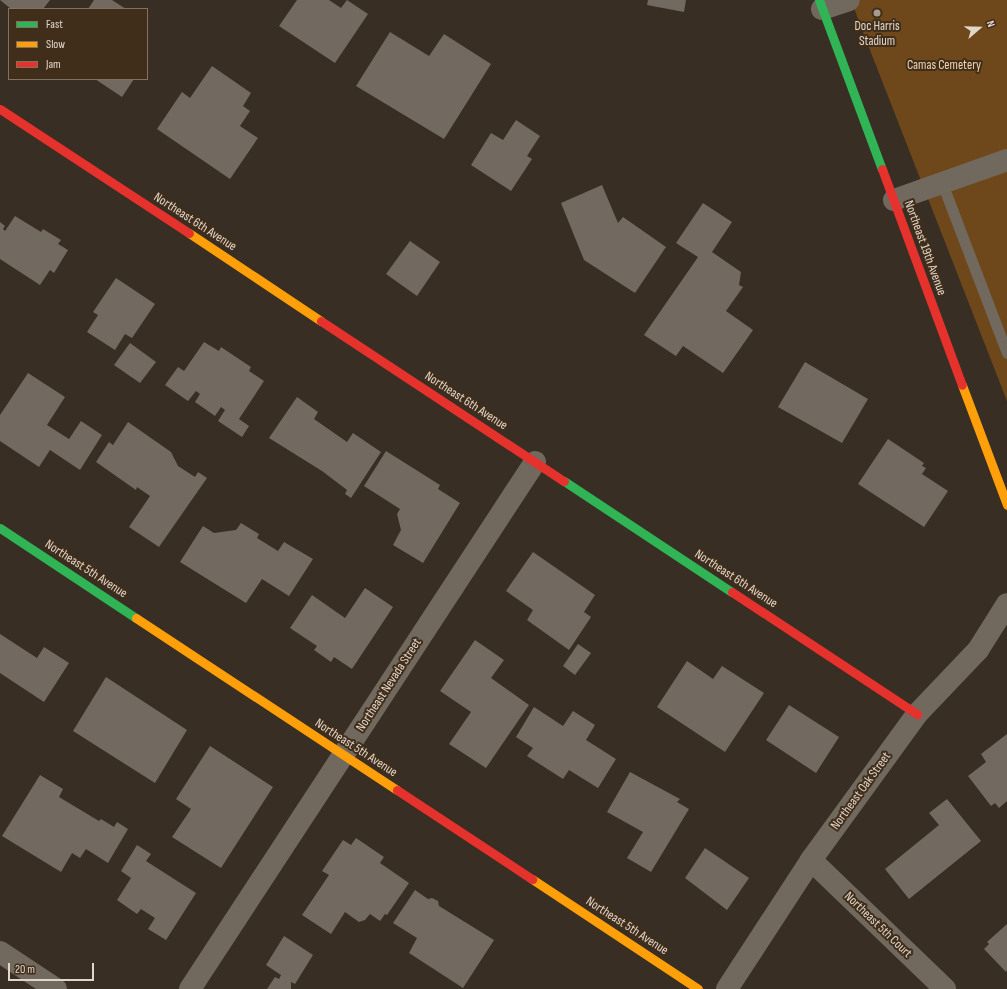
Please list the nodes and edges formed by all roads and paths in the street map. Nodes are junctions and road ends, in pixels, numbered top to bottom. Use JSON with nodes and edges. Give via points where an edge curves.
{"nodes":[{"id":1,"x":849,"y":0,"type":"edge"},
{"id":2,"x":820,"y":5,"type":"edge"},
{"id":3,"x":0,"y":109,"type":"edge"},
{"id":4,"x":1007,"y":160,"type":"edge"},
{"id":5,"x":942,"y":183,"type":"junction"},
{"id":6,"x":894,"y":200,"type":"junction"},
{"id":7,"x":1007,"y":353,"type":"edge"},
{"id":8,"x":535,"y":462,"type":"junction"},
{"id":9,"x":1007,"y":505,"type":"edge"},
{"id":10,"x":0,"y":528,"type":"edge"},
{"id":11,"x":1007,"y":604,"type":"edge"},
{"id":12,"x":917,"y":714,"type":"junction"},
{"id":13,"x":343,"y":755,"type":"junction"},
{"id":14,"x":811,"y":860,"type":"junction"},
{"id":15,"x":0,"y":952,"type":"edge"},
{"id":16,"x":56,"y":989,"type":"edge"},
{"id":17,"x":190,"y":989,"type":"edge"},
{"id":18,"x":698,"y":989,"type":"edge"},
{"id":19,"x":727,"y":989,"type":"edge"},
{"id":20,"x":945,"y":989,"type":"edge"}],
"edges":[{"from":1,"to":2,"type":"street"},
{"from":2,"to":6,"type":"street","name":"Northeast 19th Avenue"},
{"from":3,"to":8,"type":"street","name":"Northeast 6th Avenue"},
{"from":4,"to":5,"type":"street"},
{"from":5,"to":6,"type":"street"},
{"from":5,"to":7,"type":"lane"},
{"from":6,"to":9,"type":"street","name":"Northeast 19th Avenue"},
{"from":8,"to":12,"type":"street","name":"Northeast 6th Avenue"},
{"from":8,"to":13,"type":"street","name":"Northeast Nevada Street"},
{"from":10,"to":13,"type":"street","name":"Northeast 5th Avenue"},
{"from":11,"to":12,"type":"street","name":"Northeast Oak Street","via":[[978,650]]},
{"from":12,"to":14,"type":"street","name":"Northeast Oak Street"},
{"from":13,"to":17,"type":"street","name":"Northeast Nevada Street"},
{"from":13,"to":18,"type":"street","name":"Northeast 5th Avenue"},
{"from":14,"to":19,"type":"street","name":"Northeast Oak Street"},
{"from":14,"to":20,"type":"street","name":"Northeast 5th Court"},
{"from":15,"to":16,"type":"street"}]}
